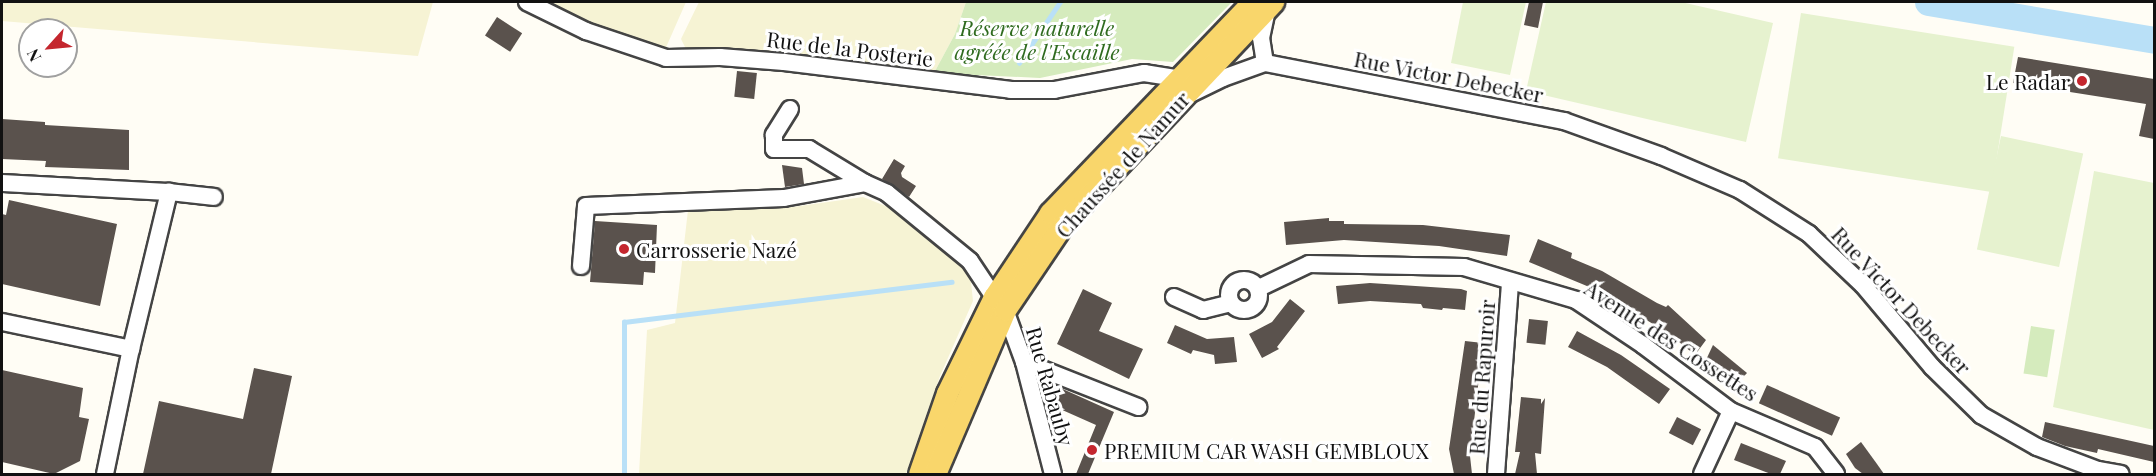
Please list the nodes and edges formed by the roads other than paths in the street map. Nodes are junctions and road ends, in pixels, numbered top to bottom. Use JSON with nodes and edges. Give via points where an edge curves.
{"nodes":[{"id":1,"x":527,"y":2,"type":"edge"},
{"id":2,"x":1264,"y":3,"type":"edge"},
{"id":3,"x":1265,"y":63,"type":"junction"},
{"id":4,"x":1179,"y":88,"type":"junction"},
{"id":5,"x":790,"y":109,"type":"dead end"},
{"id":6,"x":2,"y":183,"type":"edge"},
{"id":7,"x":866,"y":183,"type":"junction"},
{"id":8,"x":169,"y":192,"type":"junction"},
{"id":9,"x":214,"y":196,"type":"dead end"},
{"id":10,"x":581,"y":266,"type":"dead end"},
{"id":11,"x":1510,"y":282,"type":"junction"},
{"id":12,"x":1258,"y":288,"type":"junction"},
{"id":13,"x":1174,"y":297,"type":"dead end"},
{"id":14,"x":999,"y":303,"type":"junction"},
{"id":15,"x":1231,"y":303,"type":"junction"},
{"id":16,"x":2,"y":322,"type":"edge"},
{"id":17,"x":131,"y":349,"type":"junction"},
{"id":18,"x":1024,"y":362,"type":"junction"},
{"id":19,"x":1138,"y":407,"type":"dead end"},
{"id":20,"x":1731,"y":411,"type":"junction"},
{"id":21,"x":105,"y":474,"type":"edge"},
{"id":22,"x":919,"y":474,"type":"edge"},
{"id":23,"x":935,"y":474,"type":"edge"},
{"id":24,"x":1053,"y":474,"type":"edge"},
{"id":25,"x":1496,"y":474,"type":"edge"},
{"id":26,"x":1702,"y":474,"type":"edge"},
{"id":27,"x":1836,"y":474,"type":"edge"},
{"id":28,"x":2121,"y":474,"type":"edge"}],
"edges":[{"from":1,"to":4,"type":"street","name":"Rue de la Posterie","via":[[586,31],[666,57],[784,62],[1011,90],[1054,90],[1144,73]]},
{"from":2,"to":3,"type":"street","via":[[1261,38]]},
{"from":2,"to":4,"type":"main road","name":"Chaussée de Namur"},
{"from":3,"to":4,"type":"street"},
{"from":3,"to":28,"type":"street","name":"Rue Victor Debecker","via":[[1564,121],[1740,190],[1809,234],[1863,285],[1932,367],[1981,415],[2037,447],[2098,470]]},
{"from":4,"to":14,"type":"main road","name":"Chaussée de Namur","via":[[1050,213]]},
{"from":5,"to":7,"type":"street","name":"Rue Rabauby","via":[[774,135],[774,149],[809,149]]},
{"from":6,"to":8,"type":"street"},
{"from":7,"to":10,"type":"street","via":[[784,198],[586,206]]},
{"from":7,"to":14,"type":"street","name":"Rue Rabauby","via":[[887,192],[970,261]]},
{"from":8,"to":9,"type":"street"},
{"from":8,"to":17,"type":"street"},
{"from":11,"to":12,"type":"street","name":"Avenue des Cossettes","via":[[1464,267],[1309,264]]},
{"from":11,"to":20,"type":"street","name":"Avenue des Cossettes","via":[[1576,300]]},
{"from":11,"to":25,"type":"street","name":"Rue du Rapuroir"},
{"from":12,"to":15,"type":"street","via":[[1258,304],[1244,311]]},
{"from":12,"to":15,"type":"street","via":[[1234,276]]},
{"from":13,"to":15,"type":"street","via":[[1203,310]]},
{"from":14,"to":18,"type":"street","name":"Rue Rabauby"},
{"from":14,"to":22,"type":"main road","name":"Chaussée de Namur","via":[[947,393]]},
{"from":14,"to":23,"type":"main road","name":"Chaussée de Namur"},
{"from":16,"to":17,"type":"street"},
{"from":17,"to":21,"type":"street"},
{"from":18,"to":19,"type":"street"},
{"from":18,"to":24,"type":"street","name":"Rue Rabauby"},
{"from":20,"to":26,"type":"street"},
{"from":20,"to":27,"type":"street","name":"Avenue des Cossettes","via":[[1815,447]]}]}
